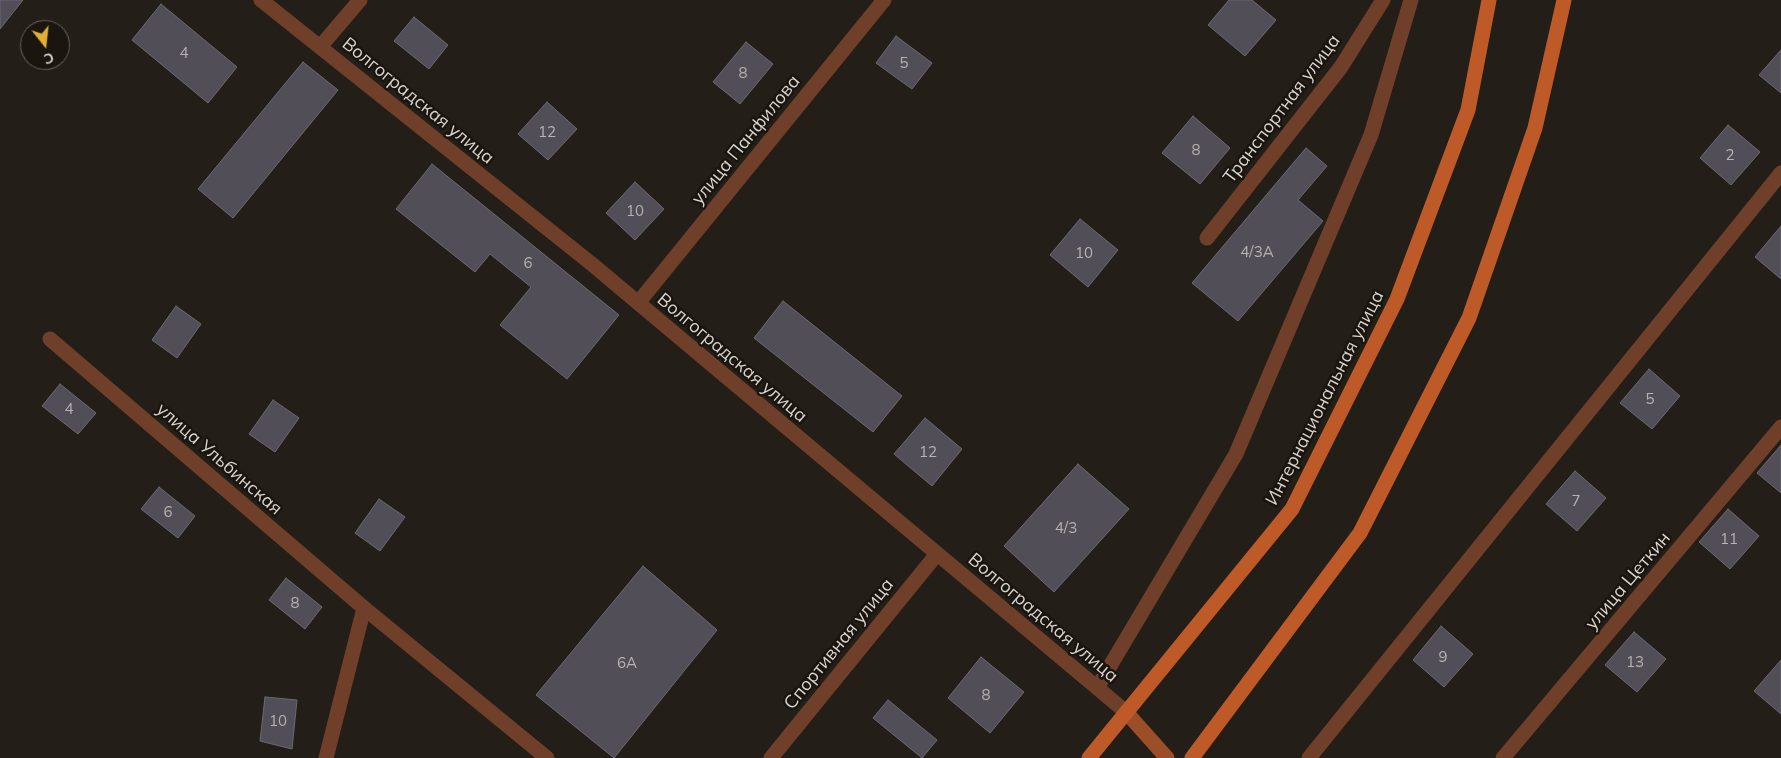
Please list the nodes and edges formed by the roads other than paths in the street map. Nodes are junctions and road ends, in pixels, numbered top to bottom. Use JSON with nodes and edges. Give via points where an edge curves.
{"nodes":[{"id":1,"x":261,"y":0,"type":"edge"},
{"id":2,"x":360,"y":0,"type":"edge"},
{"id":3,"x":884,"y":0,"type":"edge"},
{"id":4,"x":1383,"y":0,"type":"edge"},
{"id":5,"x":1411,"y":0,"type":"edge"},
{"id":6,"x":1489,"y":0,"type":"edge"},
{"id":7,"x":1564,"y":0,"type":"edge"},
{"id":8,"x":320,"y":47,"type":"junction"},
{"id":9,"x":1781,"y":173,"type":"edge"},
{"id":10,"x":1207,"y":238,"type":"dead end"},
{"id":11,"x":638,"y":303,"type":"junction"},
{"id":12,"x":50,"y":339,"type":"dead end"},
{"id":13,"x":1781,"y":427,"type":"edge"},
{"id":14,"x":936,"y":554,"type":"junction"},
{"id":15,"x":364,"y":608,"type":"junction"},
{"id":16,"x":1097,"y":688,"type":"junction"},
{"id":17,"x":1126,"y":712,"type":"junction"},
{"id":18,"x":326,"y":758,"type":"edge"},
{"id":19,"x":547,"y":758,"type":"edge"},
{"id":20,"x":771,"y":758,"type":"edge"},
{"id":21,"x":1089,"y":758,"type":"edge"},
{"id":22,"x":1167,"y":758,"type":"edge"},
{"id":23,"x":1192,"y":758,"type":"edge"},
{"id":24,"x":1309,"y":758,"type":"edge"},
{"id":25,"x":1503,"y":758,"type":"edge"}],
"edges":[{"from":1,"to":8,"type":"street","name":"Волгоградская улица"},
{"from":2,"to":8,"type":"street"},
{"from":3,"to":11,"type":"street","name":"улица Панфилова"},
{"from":4,"to":10,"type":"street","name":"Транспортная улица","via":[[1341,67]]},
{"from":5,"to":16,"type":"street","via":[[1371,135],[1236,454]]},
{"from":6,"to":17,"type":"main road","name":"Интернациональная улица","via":[[1468,110],[1397,299],[1292,509]]},
{"from":7,"to":23,"type":"main road","via":[[1535,128],[1470,318],[1360,533]]},
{"from":8,"to":11,"type":"street","name":"Волгоградская улица"},
{"from":9,"to":24,"type":"street"},
{"from":11,"to":14,"type":"street","name":"Волгоградская улица"},
{"from":12,"to":15,"type":"street","name":"улица Ульбинская"},
{"from":13,"to":25,"type":"street","name":"улица Цеткин"},
{"from":14,"to":16,"type":"street","name":"Волгоградская улица"},
{"from":14,"to":20,"type":"street","name":"Спортивная улица"},
{"from":15,"to":18,"type":"street"},
{"from":15,"to":19,"type":"street","name":"улица Ульбинская"},
{"from":16,"to":17,"type":"street","name":"Волгоградская улица"},
{"from":17,"to":21,"type":"main road","name":"Интернациональная улица"},
{"from":17,"to":22,"type":"street","name":"Волгоградская улица"}]}
